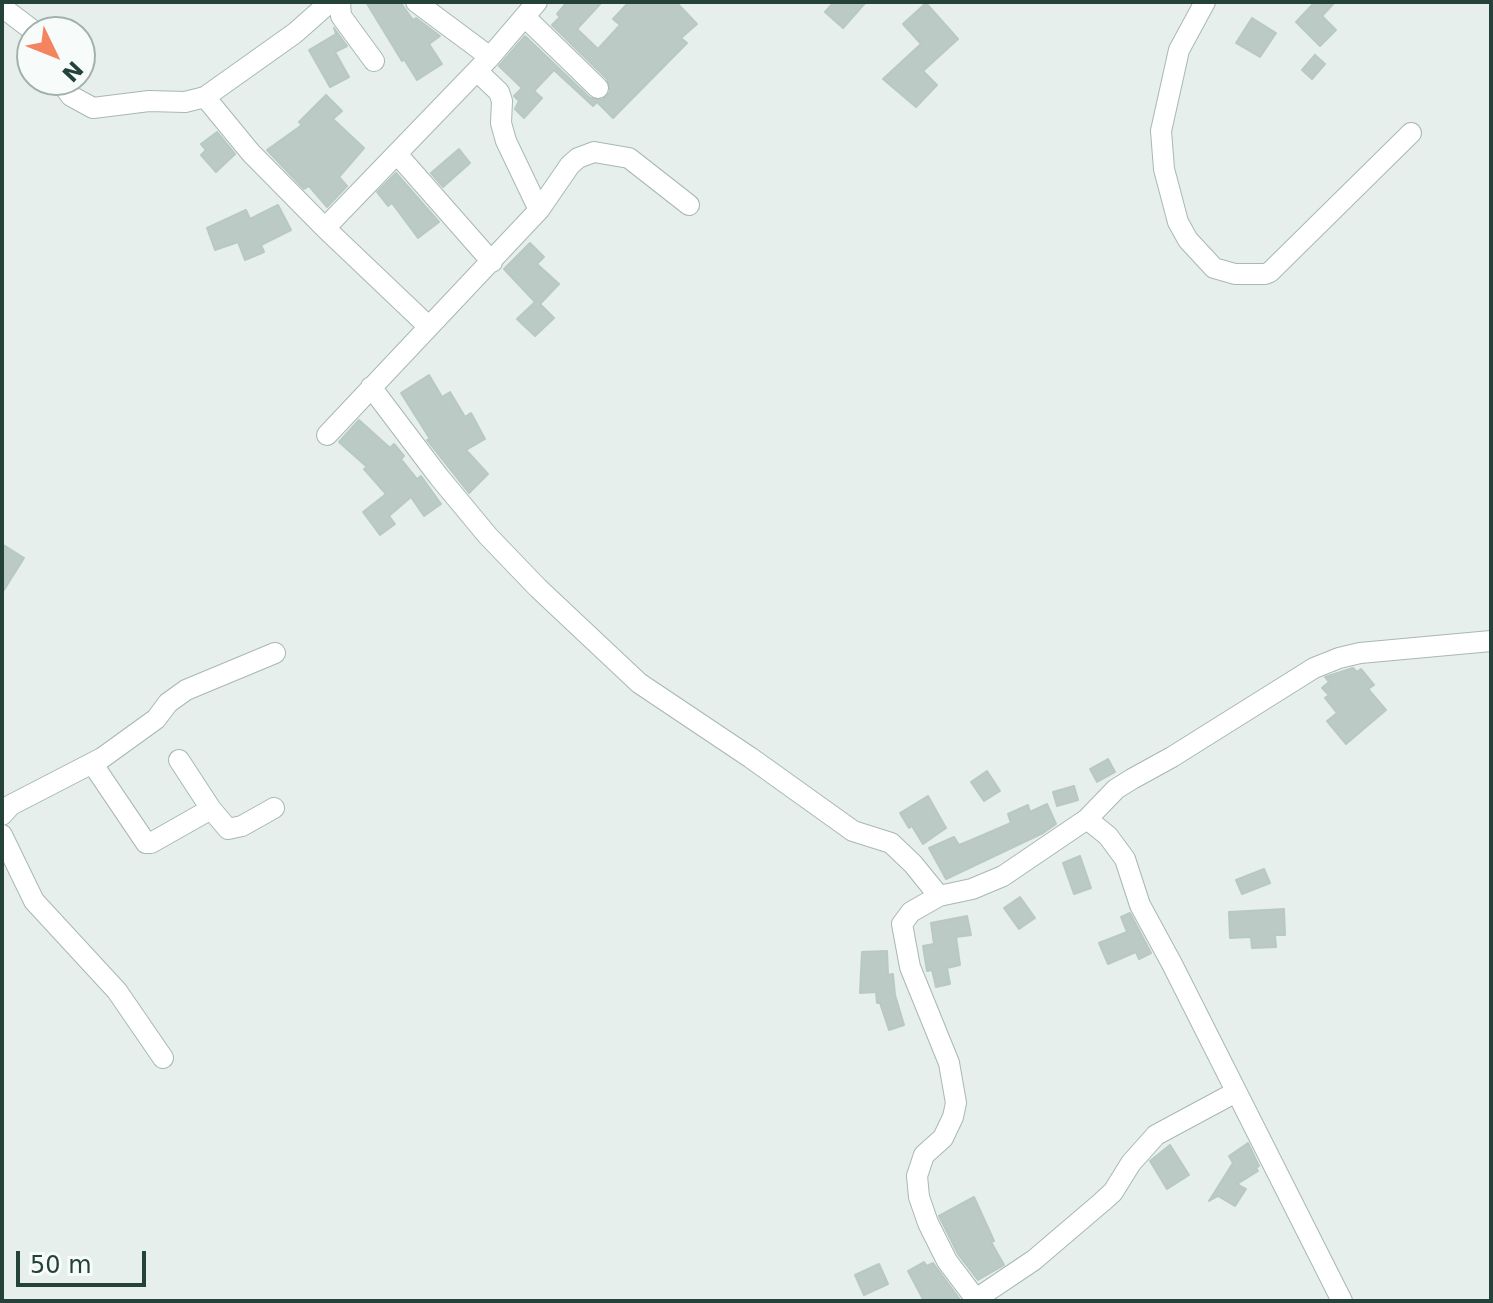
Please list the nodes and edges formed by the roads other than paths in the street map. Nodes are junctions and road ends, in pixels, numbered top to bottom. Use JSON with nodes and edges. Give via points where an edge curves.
{"nodes":[{"id":1,"x":330,"y":2,"type":"edge"},
{"id":2,"x":340,"y":2,"type":"edge"},
{"id":3,"x":416,"y":2,"type":"edge"},
{"id":4,"x":1205,"y":2,"type":"edge"},
{"id":5,"x":532,"y":10,"type":"edge"},
{"id":6,"x":374,"y":61,"type":"dead end"},
{"id":7,"x":484,"y":64,"type":"junction"},
{"id":8,"x":598,"y":88,"type":"dead end"},
{"id":9,"x":71,"y":96,"type":"edge"},
{"id":10,"x":205,"y":97,"type":"junction"},
{"id":11,"x":1411,"y":133,"type":"dead end"},
{"id":12,"x":397,"y":154,"type":"junction"},
{"id":13,"x":689,"y":205,"type":"dead end"},
{"id":14,"x":539,"y":210,"type":"junction"},
{"id":15,"x":325,"y":228,"type":"junction"},
{"id":16,"x":492,"y":262,"type":"junction"},
{"id":17,"x":428,"y":326,"type":"junction"},
{"id":18,"x":371,"y":387,"type":"junction"},
{"id":19,"x":327,"y":435,"type":"dead end"},
{"id":20,"x":1491,"y":641,"type":"edge"},
{"id":21,"x":275,"y":653,"type":"dead end"},
{"id":22,"x":179,"y":760,"type":"dead end"},
{"id":23,"x":92,"y":763,"type":"junction"},
{"id":24,"x":274,"y":808,"type":"dead end"},
{"id":25,"x":211,"y":809,"type":"junction"},
{"id":26,"x":2,"y":815,"type":"edge"},
{"id":27,"x":1087,"y":819,"type":"junction"},
{"id":28,"x":2,"y":835,"type":"edge"},
{"id":29,"x":939,"y":896,"type":"junction"},
{"id":30,"x":163,"y":1058,"type":"dead end"},
{"id":31,"x":1236,"y":1092,"type":"junction"},
{"id":32,"x":1342,"y":1301,"type":"edge"}],
"edges":[{"from":1,"to":10,"type":"street"},
{"from":2,"to":6,"type":"street","via":[[341,16]]},
{"from":3,"to":7,"type":"street"},
{"from":4,"to":11,"type":"street","via":[[1179,50],[1161,131],[1164,169],[1178,222],[1214,268],[1235,274],[1270,272]]},
{"from":5,"to":7,"type":"street"},
{"from":5,"to":8,"type":"street"},
{"from":7,"to":12,"type":"street"},
{"from":7,"to":14,"type":"street","via":[[502,101],[501,123],[509,149]]},
{"from":9,"to":10,"type":"street","via":[[93,108]]},
{"from":10,"to":15,"type":"street"},
{"from":12,"to":15,"type":"street"},
{"from":12,"to":16,"type":"street"},
{"from":13,"to":14,"type":"street","via":[[629,158],[594,152],[570,165]]},
{"from":14,"to":16,"type":"street"},
{"from":15,"to":17,"type":"street"},
{"from":16,"to":17,"type":"street"},
{"from":17,"to":18,"type":"street"},
{"from":18,"to":19,"type":"street"},
{"from":18,"to":29,"type":"street","via":[[488,536],[639,683],[853,831],[891,843]]},
{"from":20,"to":27,"type":"street","via":[[1360,653],[1314,668],[1116,789]]},
{"from":21,"to":23,"type":"street","via":[[186,690],[156,719]]},
{"from":22,"to":25,"type":"street"},
{"from":23,"to":25,"type":"street","via":[[146,843]]},
{"from":23,"to":26,"type":"street","via":[[11,805]]},
{"from":24,"to":25,"type":"street","via":[[228,829]]},
{"from":27,"to":29,"type":"street","via":[[1003,876]]},
{"from":27,"to":31,"type":"street","via":[[1125,859],[1140,905]]},
{"from":28,"to":30,"type":"street","via":[[34,901],[117,991]]},
{"from":29,"to":31,"type":"street","via":[[911,912],[902,924],[910,967],[949,1063],[956,1103],[943,1138],[924,1155],[917,1176],[928,1223],[971,1296],[979,1297],[1034,1260],[1102,1202],[1156,1135]]},
{"from":31,"to":32,"type":"street"}]}
